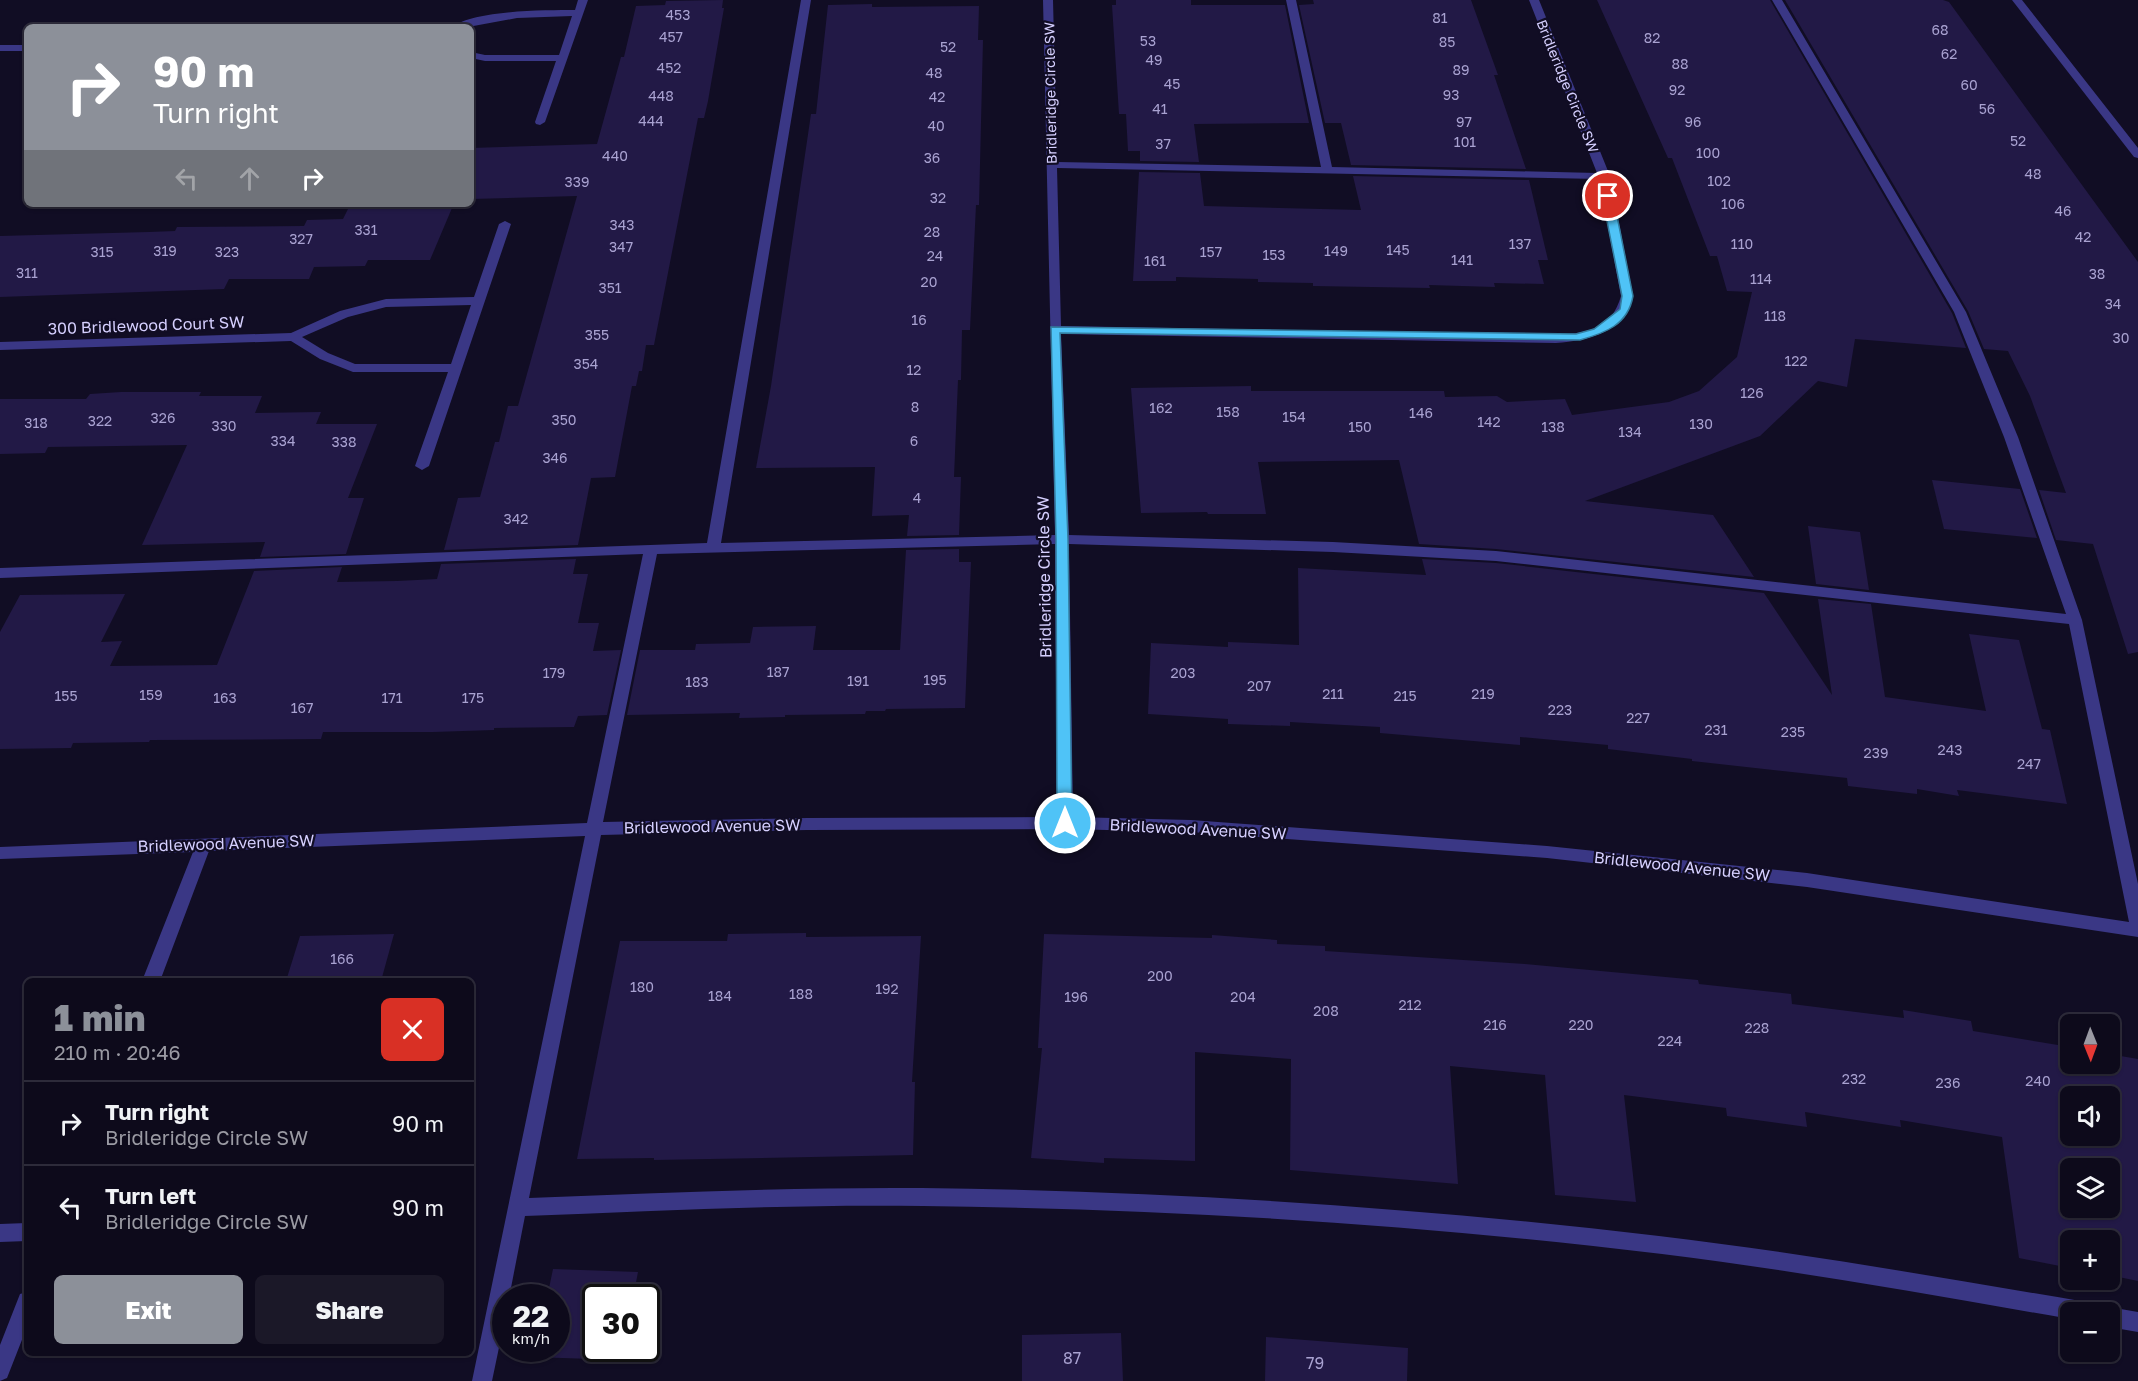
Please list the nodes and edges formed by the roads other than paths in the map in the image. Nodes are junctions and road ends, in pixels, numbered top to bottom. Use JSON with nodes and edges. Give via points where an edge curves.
{"nodes":[{"id":1,"x":583,"y":0,"type":"edge"},
{"id":2,"x":806,"y":0,"type":"edge"},
{"id":3,"x":1048,"y":0,"type":"edge"},
{"id":4,"x":1291,"y":0,"type":"edge"},
{"id":5,"x":1534,"y":0,"type":"edge"},
{"id":6,"x":1777,"y":0,"type":"edge"},
{"id":7,"x":2017,"y":0,"type":"edge"},
{"id":8,"x":578,"y":13,"type":"junction"},
{"id":9,"x":466,"y":24,"type":"edge"},
{"id":10,"x":0,"y":48,"type":"edge"},
{"id":11,"x":24,"y":48,"type":"edge"},
{"id":12,"x":474,"y":56,"type":"edge"},
{"id":13,"x":562,"y":58,"type":"junction"},
{"id":14,"x":540,"y":122,"type":"dead end"},
{"id":15,"x":2138,"y":155,"type":"edge"},
{"id":16,"x":1051,"y":165,"type":"junction"},
{"id":17,"x":1328,"y":171,"type":"junction"},
{"id":18,"x":1604,"y":176,"type":"junction"},
{"id":19,"x":505,"y":224,"type":"dead end"},
{"id":20,"x":478,"y":301,"type":"junction"},
{"id":21,"x":1055,"y":330,"type":"junction"},
{"id":22,"x":294,"y":337,"type":"junction"},
{"id":23,"x":0,"y":346,"type":"edge"},
{"id":24,"x":453,"y":368,"type":"junction"},
{"id":25,"x":422,"y":466,"type":"dead end"},
{"id":26,"x":1062,"y":539,"type":"junction"},
{"id":27,"x":713,"y":548,"type":"junction"},
{"id":28,"x":651,"y":549,"type":"junction"},
{"id":29,"x":0,"y":573,"type":"edge"},
{"id":30,"x":2075,"y":620,"type":"junction"},
{"id":31,"x":1065,"y":823,"type":"junction"},
{"id":32,"x":594,"y":829,"type":"junction"},
{"id":33,"x":204,"y":844,"type":"junction"},
{"id":34,"x":0,"y":853,"type":"edge"},
{"id":35,"x":2138,"y":924,"type":"edge"},
{"id":36,"x":2138,"y":930,"type":"edge"},
{"id":37,"x":152,"y":978,"type":"edge"},
{"id":38,"x":518,"y":1207,"type":"junction"},
{"id":39,"x":24,"y":1232,"type":"edge"},
{"id":40,"x":0,"y":1233,"type":"edge"},
{"id":41,"x":2060,"y":1308,"type":"edge"},
{"id":42,"x":24,"y":1309,"type":"edge"},
{"id":43,"x":2120,"y":1319,"type":"edge"},
{"id":44,"x":2138,"y":1322,"type":"edge"},
{"id":45,"x":0,"y":1371,"type":"edge"},
{"id":46,"x":482,"y":1381,"type":"edge"}],
"edges":[{"from":1,"to":8,"type":"street"},
{"from":2,"to":27,"type":"street"},
{"from":3,"to":16,"type":"street","name":"Bridleridge Circle SW"},
{"from":4,"to":17,"type":"street"},
{"from":5,"to":18,"type":"street","name":"Bridleridge Circle SW"},
{"from":6,"to":30,"type":"street","via":[[1960,312],[2011,437]]},
{"from":7,"to":15,"type":"street"},
{"from":8,"to":9,"type":"street","via":[[509,14]]},
{"from":8,"to":13,"type":"street"},
{"from":10,"to":11,"type":"street"},
{"from":12,"to":13,"type":"street"},
{"from":13,"to":14,"type":"street"},
{"from":16,"to":17,"type":"street"},
{"from":16,"to":21,"type":"street","name":"Bridleridge Circle SW"},
{"from":17,"to":18,"type":"street"},
{"from":18,"to":21,"type":"street","name":"Bridleridge Circle SW","via":[[1627,296],[1625,310],[1598,332],[1556,339]]},
{"from":19,"to":20,"type":"street"},
{"from":20,"to":22,"type":"street","name":"300 Bridlewood Court SW","via":[[386,303],[344,314]]},
{"from":20,"to":24,"type":"street"},
{"from":21,"to":26,"type":"street","name":"Bridleridge Circle SW"},
{"from":22,"to":23,"type":"street","name":"300 Bridlewood Court SW"},
{"from":22,"to":24,"type":"street","via":[[353,368]]},
{"from":24,"to":25,"type":"street"},
{"from":26,"to":27,"type":"street"},
{"from":26,"to":30,"type":"street","via":[[1496,556]]},
{"from":26,"to":31,"type":"street","name":"Bridleridge Circle SW"},
{"from":27,"to":28,"type":"street"},
{"from":28,"to":29,"type":"street"},
{"from":28,"to":32,"type":"street"},
{"from":30,"to":35,"type":"street"},
{"from":31,"to":32,"type":"street","name":"Bridlewood Avenue SW"},
{"from":31,"to":36,"type":"street","name":"Bridlewood Avenue SW","via":[[1191,826],[1547,852],[1807,880]]},
{"from":32,"to":33,"type":"street","name":"Bridlewood Avenue SW"},
{"from":32,"to":38,"type":"street"},
{"from":33,"to":34,"type":"street","name":"Bridlewood Avenue SW"},
{"from":33,"to":37,"type":"street"},
{"from":38,"to":41,"type":"street","via":[[804,1197],[1206,1206],[1508,1229],[1746,1257]]},
{"from":38,"to":46,"type":"street"},
{"from":39,"to":40,"type":"street"},
{"from":42,"to":45,"type":"street"},
{"from":43,"to":44,"type":"street"}]}
